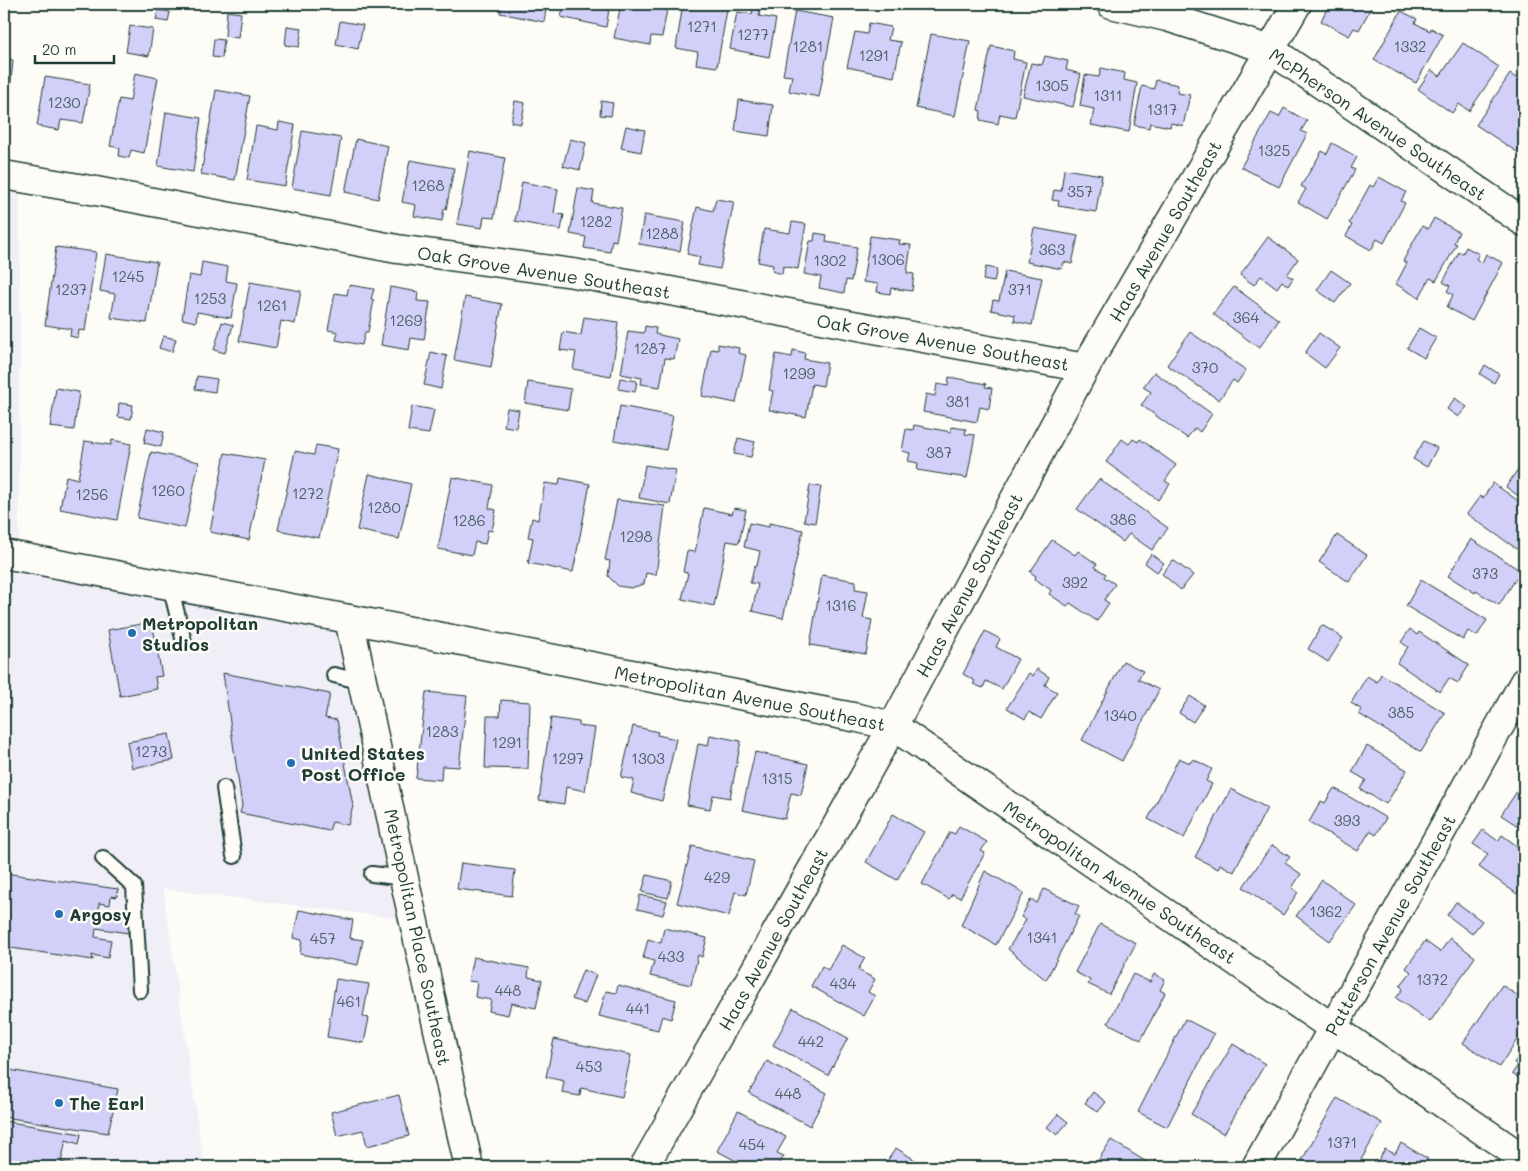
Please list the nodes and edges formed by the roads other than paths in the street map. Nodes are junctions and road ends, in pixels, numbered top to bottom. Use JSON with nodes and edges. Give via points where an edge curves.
{"nodes":[{"id":1,"x":1111,"y":4,"type":"edge"},
{"id":2,"x":1297,"y":4,"type":"edge"},
{"id":3,"x":1271,"y":50,"type":"junction"},
{"id":4,"x":4,"y":175,"type":"edge"},
{"id":5,"x":1524,"y":222,"type":"edge"},
{"id":6,"x":1085,"y":368,"type":"junction"},
{"id":7,"x":4,"y":554,"type":"edge"},
{"id":8,"x":170,"y":585,"type":"junction"},
{"id":9,"x":349,"y":619,"type":"junction"},
{"id":10,"x":184,"y":642,"type":"dead end"},
{"id":11,"x":334,"y":675,"type":"dead end"},
{"id":12,"x":363,"y":682,"type":"junction"},
{"id":13,"x":1524,"y":682,"type":"edge"},
{"id":14,"x":892,"y":726,"type":"junction"},
{"id":15,"x":224,"y":788,"type":"dead end"},
{"id":16,"x":234,"y":856,"type":"dead end"},
{"id":17,"x":103,"y":858,"type":"dead end"},
{"id":18,"x":372,"y":874,"type":"dead end"},
{"id":19,"x":404,"y":878,"type":"junction"},
{"id":20,"x":140,"y":990,"type":"dead end"},
{"id":21,"x":1333,"y":1027,"type":"junction"},
{"id":22,"x":1524,"y":1159,"type":"edge"},
{"id":23,"x":469,"y":1167,"type":"edge"},
{"id":24,"x":644,"y":1167,"type":"edge"},
{"id":25,"x":1256,"y":1167,"type":"edge"}],
"edges":[{"from":1,"to":3,"type":"street","name":"McPherson Avenue Southeast","via":[[1167,17]]},
{"from":2,"to":3,"type":"street","name":"Haas Avenue Southeast"},
{"from":3,"to":5,"type":"street","name":"McPherson Avenue Southeast"},
{"from":3,"to":6,"type":"street","name":"Haas Avenue Southeast"},
{"from":4,"to":6,"type":"street","name":"Oak Grove Avenue Southeast","via":[[397,249],[573,273]]},
{"from":6,"to":14,"type":"street","name":"Haas Avenue Southeast"},
{"from":7,"to":8,"type":"street","name":"Metropolitan Avenue Southeast"},
{"from":8,"to":9,"type":"street","name":"Metropolitan Avenue Southeast"},
{"from":8,"to":10,"type":"lane"},
{"from":9,"to":12,"type":"street","name":"Metropolitan Place Southeast"},
{"from":9,"to":14,"type":"street","name":"Metropolitan Avenue Southeast"},
{"from":11,"to":12,"type":"lane"},
{"from":12,"to":19,"type":"street","name":"Metropolitan Place Southeast"},
{"from":13,"to":21,"type":"street","name":"Patterson Avenue Southeast"},
{"from":14,"to":21,"type":"street","name":"Metropolitan Avenue Southeast"},
{"from":14,"to":24,"type":"street","name":"Haas Avenue Southeast"},
{"from":15,"to":16,"type":"lane"},
{"from":17,"to":20,"type":"lane","via":[[134,886]]},
{"from":18,"to":19,"type":"lane"},
{"from":19,"to":23,"type":"street","name":"Metropolitan Place Southeast"},
{"from":21,"to":22,"type":"street","name":"Metropolitan Avenue Southeast"},
{"from":21,"to":25,"type":"street","name":"Patterson Avenue Southeast"}]}
